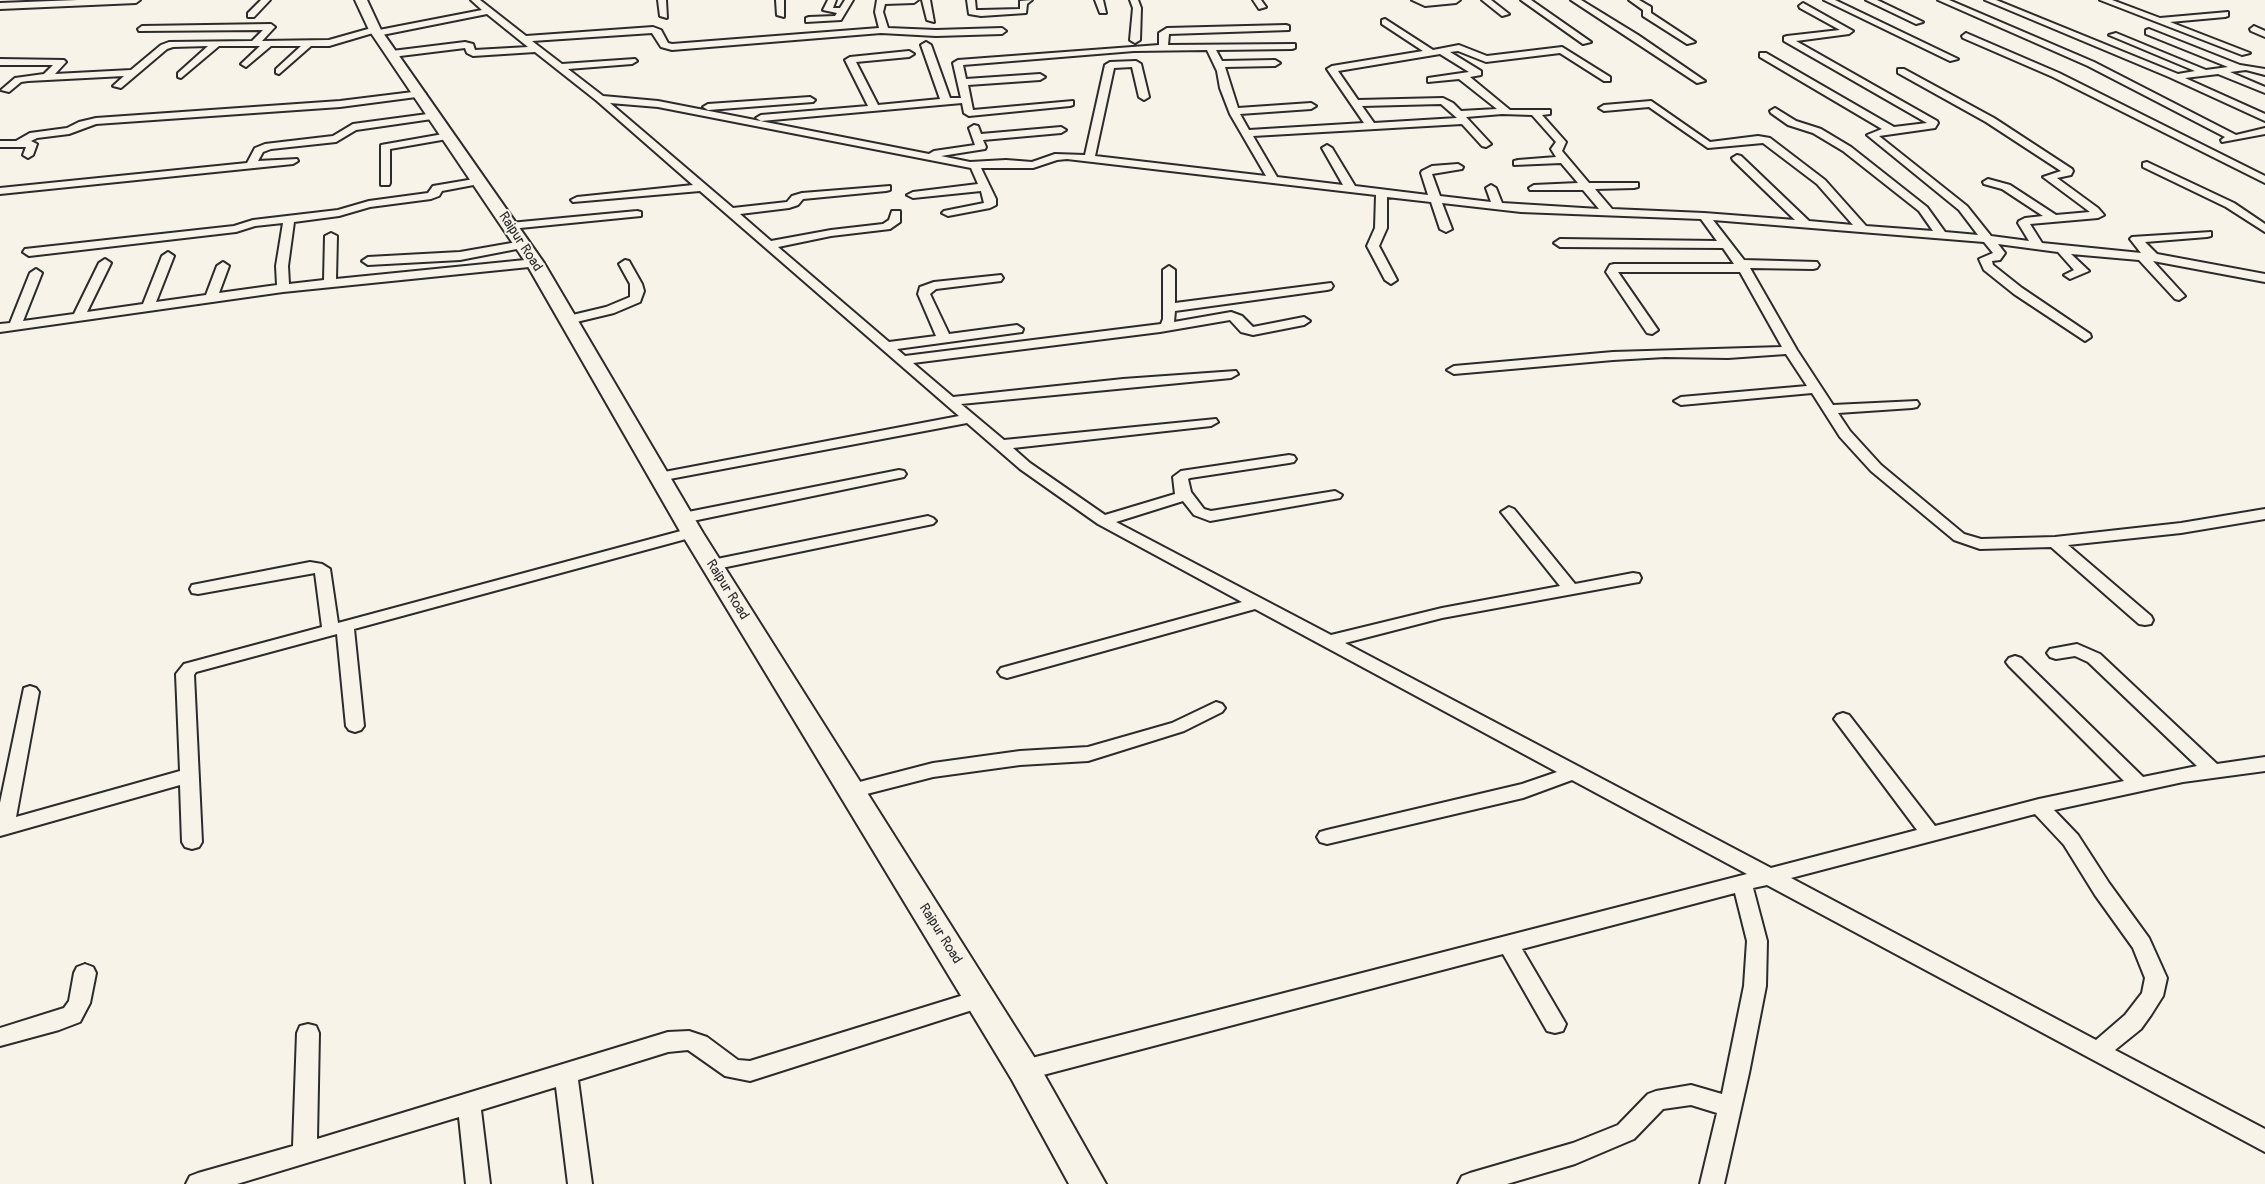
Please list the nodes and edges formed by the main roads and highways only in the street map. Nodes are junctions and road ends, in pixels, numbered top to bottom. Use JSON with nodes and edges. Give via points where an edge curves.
{"nodes":[{"id":1,"x":361,"y":0,"type":"edge"},
{"id":2,"x":1088,"y":1184,"type":"edge"}],
"edges":[{"from":1,"to":2,"type":"main road","name":"Raipur Road","via":[[376,32],[529,254],[688,526],[1024,1070]]}]}
